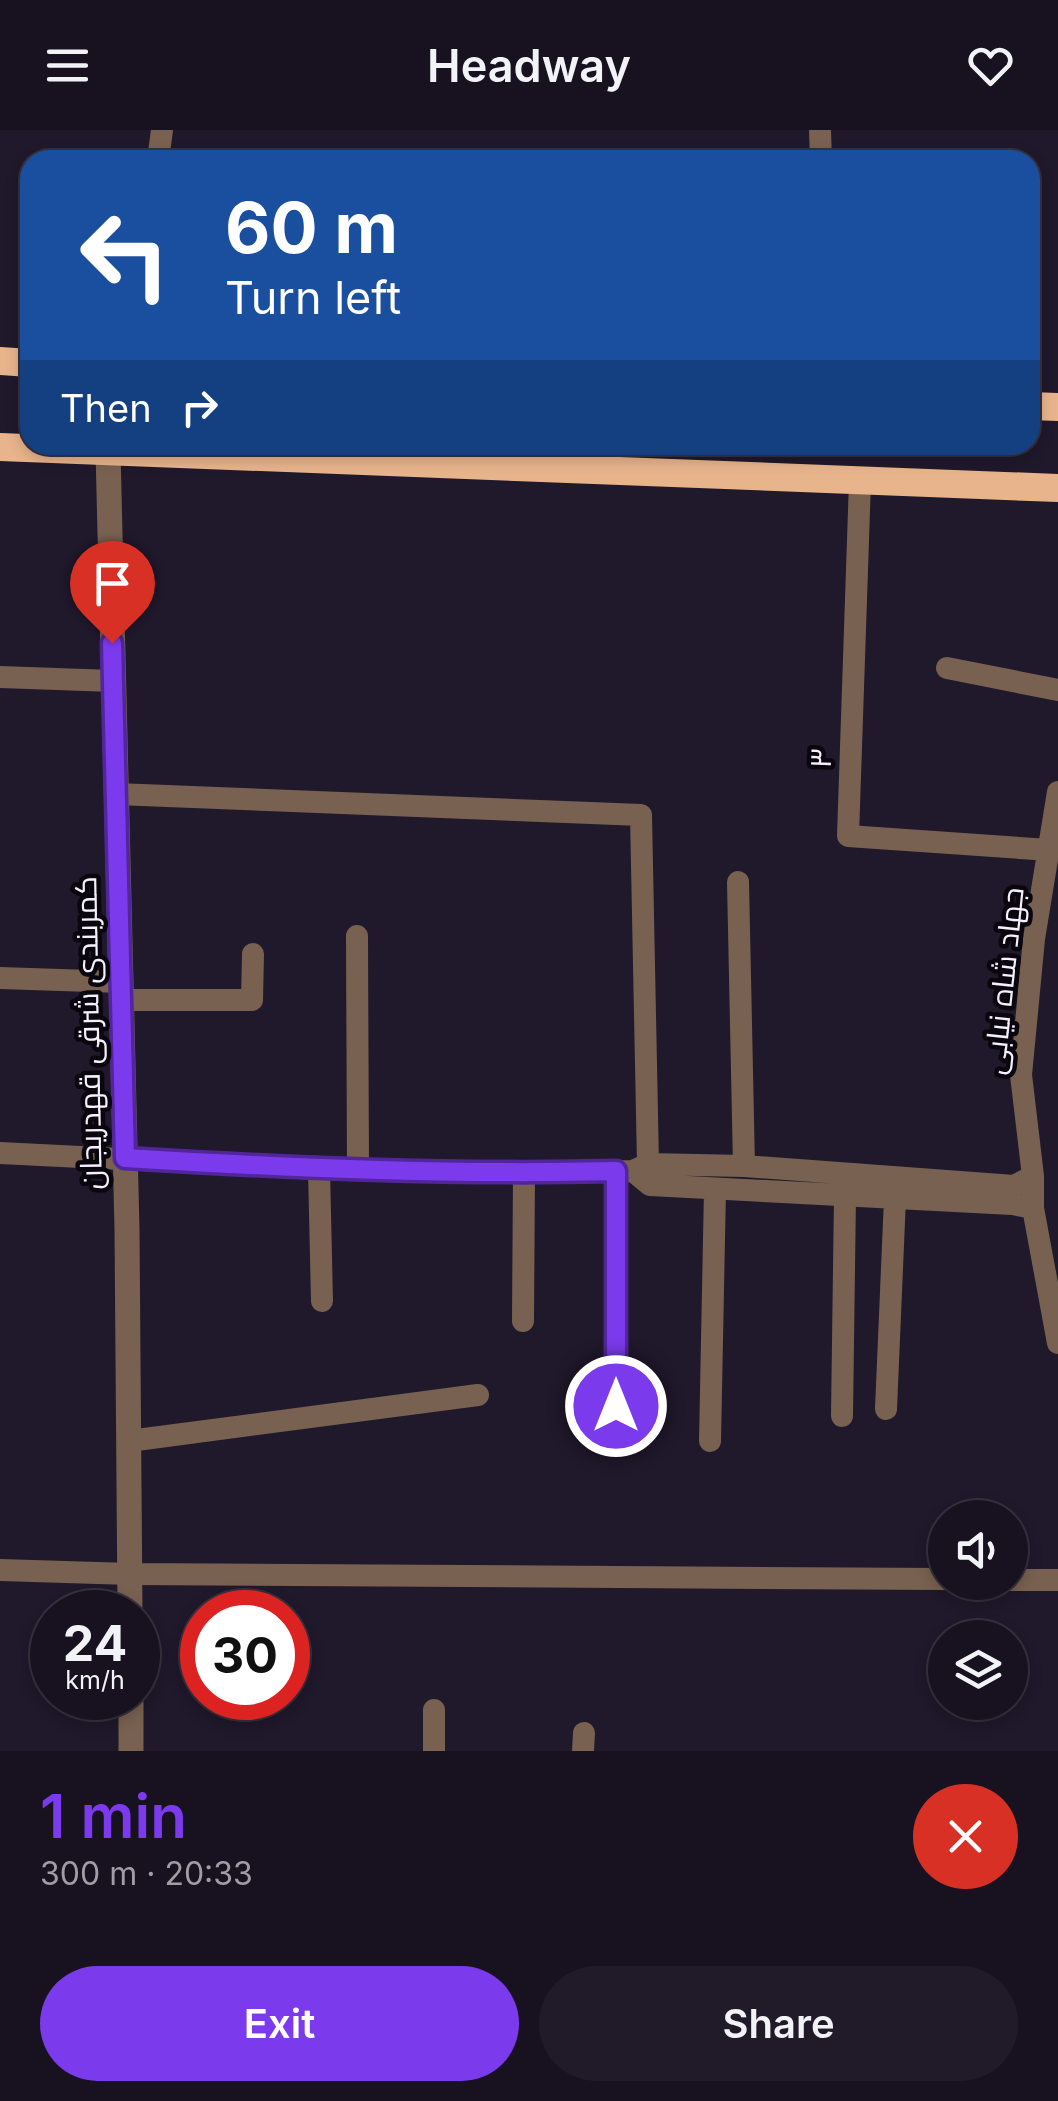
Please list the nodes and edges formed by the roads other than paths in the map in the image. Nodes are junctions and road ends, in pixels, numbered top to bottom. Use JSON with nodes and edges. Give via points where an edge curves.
{"nodes":[{"id":1,"x":108,"y":455,"type":"edge"},
{"id":2,"x":383,"y":455,"type":"edge"},
{"id":3,"x":566,"y":457,"type":"edge"},
{"id":4,"x":860,"y":482,"type":"junction"},
{"id":5,"x":1058,"y":488,"type":"edge"},
{"id":6,"x":947,"y":668,"type":"dead end"},
{"id":7,"x":0,"y":676,"type":"edge"},
{"id":8,"x":113,"y":681,"type":"junction"},
{"id":9,"x":1058,"y":690,"type":"edge"},
{"id":10,"x":1058,"y":792,"type":"edge"},
{"id":11,"x":116,"y":794,"type":"junction"},
{"id":12,"x":1048,"y":850,"type":"junction"},
{"id":13,"x":738,"y":882,"type":"dead end"},
{"id":14,"x":357,"y":936,"type":"dead end"},
{"id":15,"x":252,"y":954,"type":"dead end"},
{"id":16,"x":0,"y":978,"type":"edge"},
{"id":17,"x":121,"y":991,"type":"junction"},
{"id":18,"x":0,"y":1153,"type":"edge"},
{"id":19,"x":125,"y":1158,"type":"junction"},
{"id":20,"x":744,"y":1166,"type":"junction"},
{"id":21,"x":319,"y":1169,"type":"junction"},
{"id":22,"x":358,"y":1169,"type":"junction"},
{"id":23,"x":632,"y":1169,"type":"junction"},
{"id":24,"x":524,"y":1174,"type":"junction"},
{"id":25,"x":1033,"y":1176,"type":"junction"},
{"id":26,"x":716,"y":1189,"type":"junction"},
{"id":27,"x":844,"y":1196,"type":"junction"},
{"id":28,"x":896,"y":1198,"type":"junction"},
{"id":29,"x":1033,"y":1208,"type":"junction"},
{"id":30,"x":322,"y":1301,"type":"dead end"},
{"id":31,"x":524,"y":1322,"type":"dead end"},
{"id":32,"x":1058,"y":1343,"type":"edge"},
{"id":33,"x":478,"y":1395,"type":"dead end"},
{"id":34,"x":616,"y":1406,"type":"dead end"},
{"id":35,"x":886,"y":1409,"type":"dead end"},
{"id":36,"x":842,"y":1416,"type":"dead end"},
{"id":37,"x":710,"y":1440,"type":"dead end"},
{"id":38,"x":129,"y":1441,"type":"junction"},
{"id":39,"x":0,"y":1570,"type":"edge"},
{"id":40,"x":130,"y":1574,"type":"junction"},
{"id":41,"x":928,"y":1580,"type":"edge"},
{"id":42,"x":1028,"y":1580,"type":"edge"},
{"id":43,"x":1058,"y":1580,"type":"edge"},
{"id":44,"x":130,"y":1590,"type":"edge"},
{"id":45,"x":434,"y":1710,"type":"dead end"},
{"id":46,"x":131,"y":1720,"type":"edge"},
{"id":47,"x":131,"y":1751,"type":"edge"},
{"id":48,"x":434,"y":1751,"type":"edge"}],
"edges":[{"from":1,"to":8,"type":"street","name":"کمربندی شرقی قهدریجان"},
{"from":2,"to":3,"type":"highway"},
{"from":3,"to":4,"type":"highway"},
{"from":4,"to":5,"type":"highway"},
{"from":4,"to":12,"type":"street","name":"۳","via":[[848,836]]},
{"from":6,"to":9,"type":"street"},
{"from":7,"to":8,"type":"street"},
{"from":8,"to":11,"type":"street","name":"کمربندی شرقی قهدریجان"},
{"from":10,"to":12,"type":"street","name":"جهاد شاه نیابی"},
{"from":11,"to":17,"type":"street","name":"کمربندی شرقی قهدریجان"},
{"from":11,"to":23,"type":"street","via":[[641,815]]},
{"from":12,"to":25,"type":"street","name":"جهاد شاه نیابی","via":[[1021,1075]]},
{"from":13,"to":20,"type":"street"},
{"from":14,"to":22,"type":"street"},
{"from":15,"to":17,"type":"street","via":[[252,1000]]},
{"from":16,"to":17,"type":"street"},
{"from":17,"to":19,"type":"street","name":"کمربندی شرقی قهدریجان"},
{"from":18,"to":19,"type":"street"},
{"from":19,"to":21,"type":"street"},
{"from":19,"to":38,"type":"street","name":"کمربندی شرقی قهدریجان"},
{"from":20,"to":23,"type":"street"},
{"from":20,"to":25,"type":"street","via":[[1014,1186]]},
{"from":21,"to":22,"type":"street"},
{"from":21,"to":30,"type":"street"},
{"from":22,"to":24,"type":"street"},
{"from":23,"to":24,"type":"street"},
{"from":23,"to":26,"type":"street","via":[[650,1185]]},
{"from":23,"to":34,"type":"street"},
{"from":24,"to":31,"type":"street"},
{"from":25,"to":29,"type":"street","name":"جهاد شاه نیابی"},
{"from":26,"to":27,"type":"street"},
{"from":26,"to":37,"type":"street"},
{"from":27,"to":28,"type":"street"},
{"from":27,"to":36,"type":"street"},
{"from":28,"to":29,"type":"street"},
{"from":28,"to":35,"type":"street"},
{"from":29,"to":32,"type":"street","name":"جهاد شاه نیابی"},
{"from":33,"to":38,"type":"street"},
{"from":38,"to":40,"type":"street","name":"کمربندی شرقی قهدریجان"},
{"from":39,"to":40,"type":"street"},
{"from":40,"to":41,"type":"street"},
{"from":40,"to":44,"type":"street","name":"کمربندی شرقی قهدریجان"},
{"from":42,"to":43,"type":"street"},
{"from":45,"to":48,"type":"street"},
{"from":46,"to":47,"type":"street"}]}
